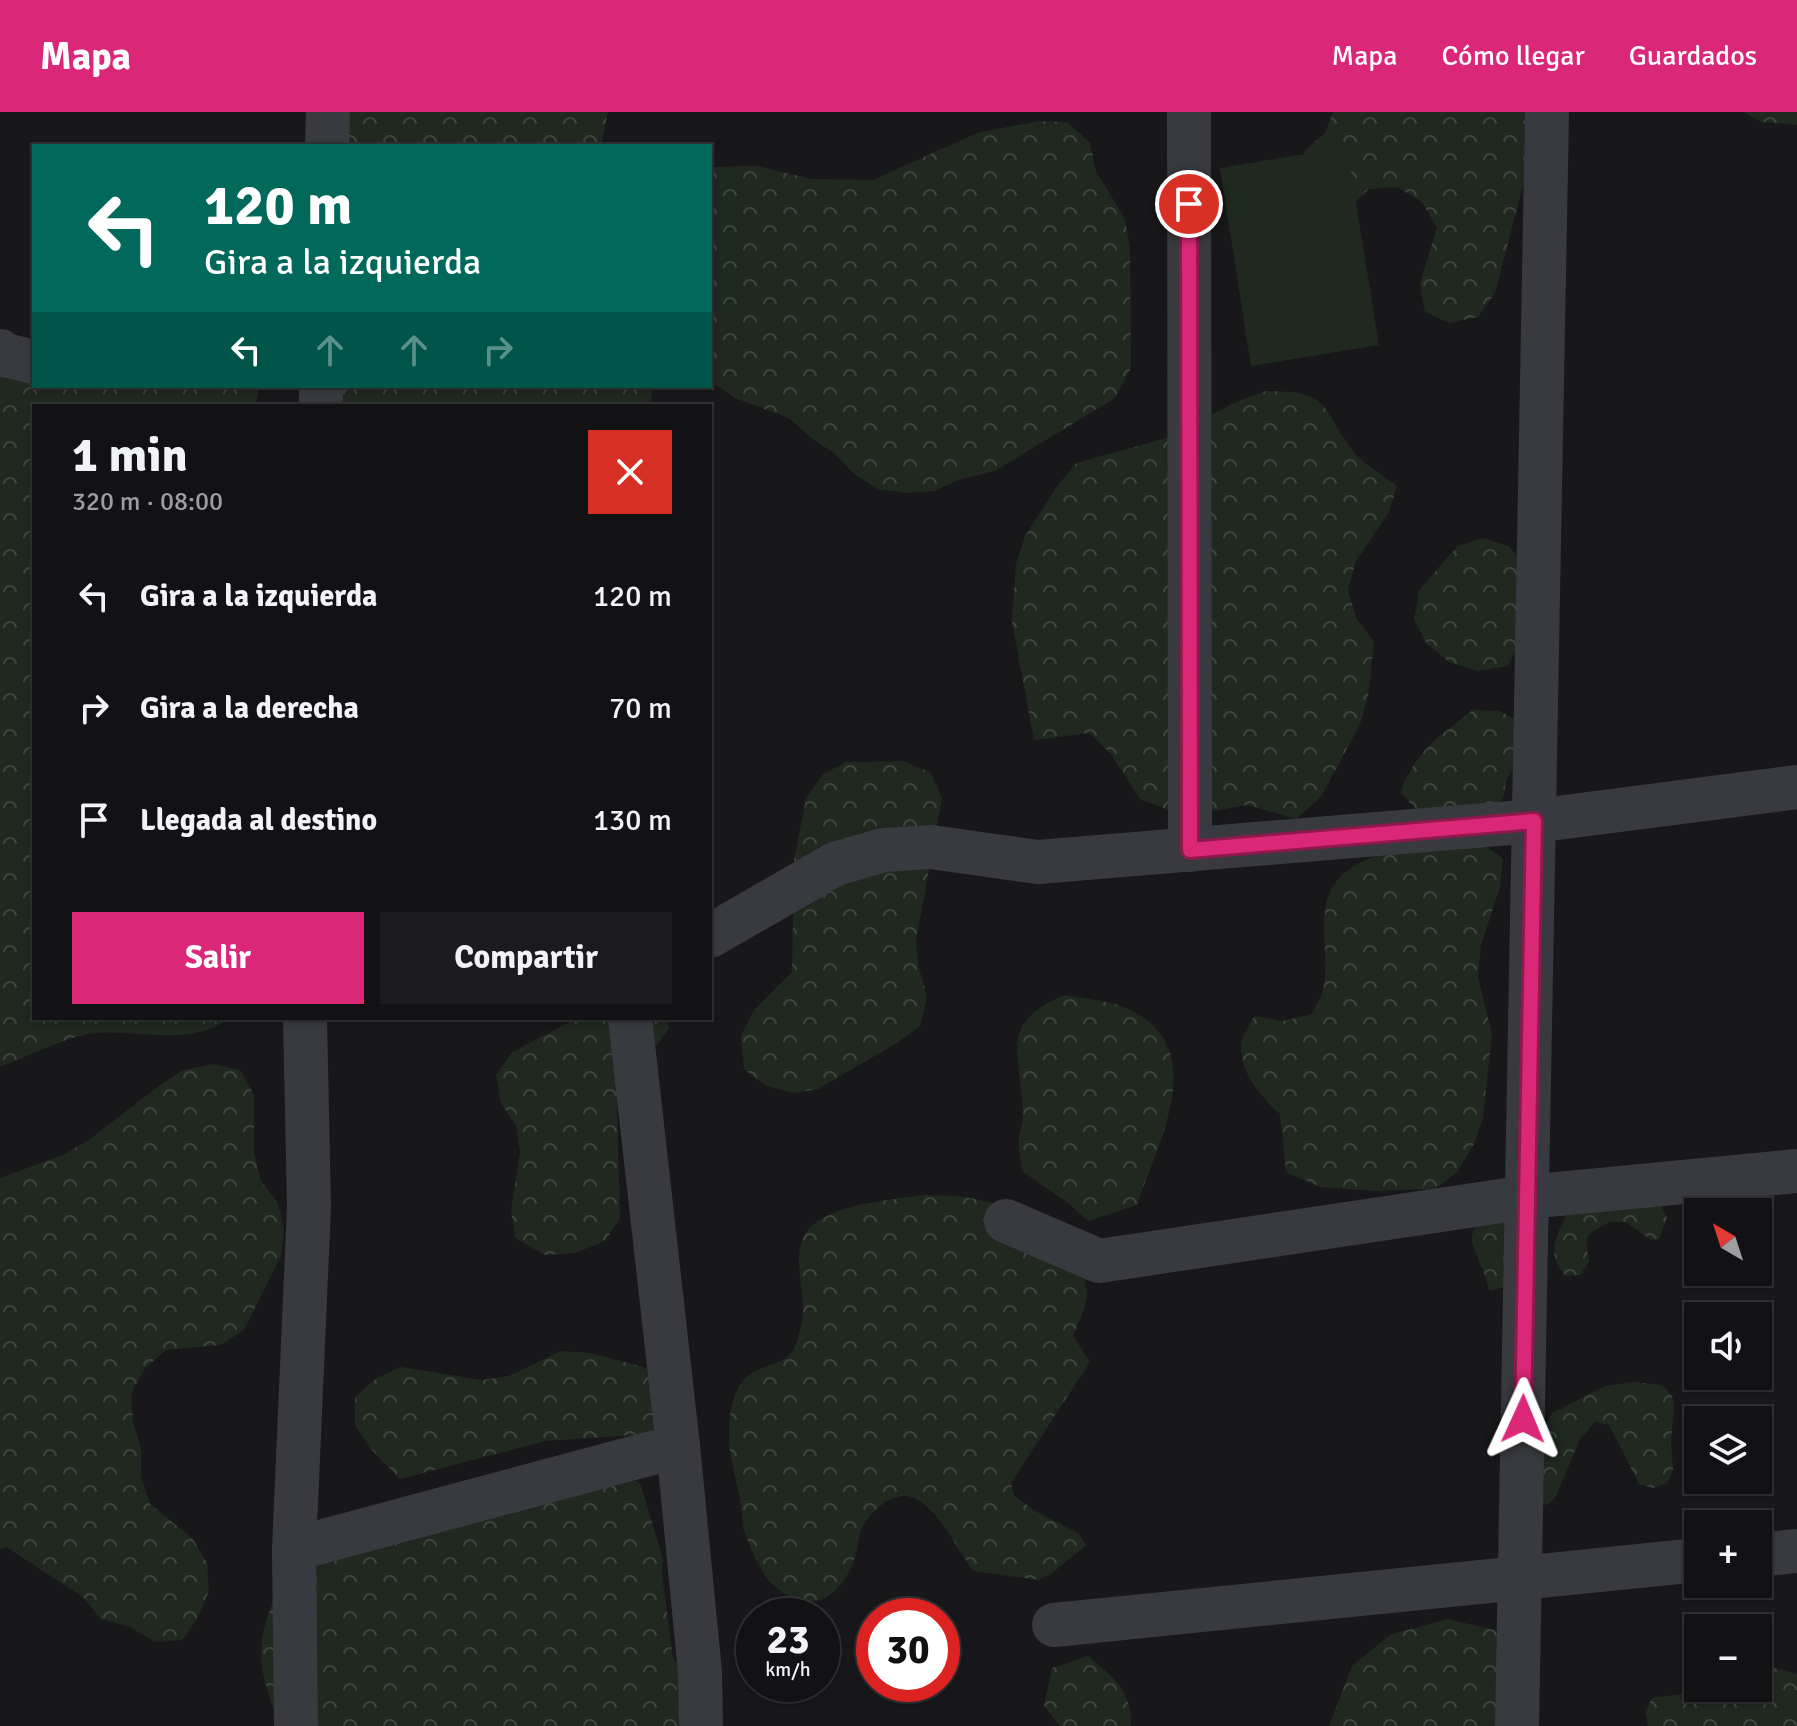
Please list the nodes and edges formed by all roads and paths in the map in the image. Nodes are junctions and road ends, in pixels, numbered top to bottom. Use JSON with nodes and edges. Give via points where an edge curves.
{"nodes":[{"id":1,"x":328,"y":112,"type":"edge"},
{"id":2,"x":1189,"y":112,"type":"edge"},
{"id":3,"x":1547,"y":112,"type":"edge"},
{"id":4,"x":327,"y":144,"type":"edge"},
{"id":5,"x":0,"y":351,"type":"edge"},
{"id":6,"x":32,"y":362,"type":"edge"},
{"id":7,"x":1797,"y":787,"type":"edge"},
{"id":8,"x":1534,"y":821,"type":"junction"},
{"id":9,"x":1190,"y":850,"type":"junction"},
{"id":10,"x":712,"y":935,"type":"edge"},
{"id":11,"x":305,"y":1020,"type":"edge"},
{"id":12,"x":630,"y":1020,"type":"edge"},
{"id":13,"x":1797,"y":1171,"type":"edge"},
{"id":14,"x":1527,"y":1197,"type":"junction"},
{"id":15,"x":1006,"y":1221,"type":"dead end"},
{"id":16,"x":678,"y":1446,"type":"junction"},
{"id":17,"x":294,"y":1549,"type":"junction"},
{"id":18,"x":1797,"y":1551,"type":"edge"},
{"id":19,"x":1772,"y":1554,"type":"edge"},
{"id":20,"x":1684,"y":1561,"type":"edge"},
{"id":21,"x":1520,"y":1577,"type":"junction"},
{"id":22,"x":1054,"y":1625,"type":"dead end"},
{"id":23,"x":296,"y":1726,"type":"edge"},
{"id":24,"x":701,"y":1726,"type":"edge"},
{"id":25,"x":1517,"y":1726,"type":"edge"}],
"edges":[{"from":1,"to":4,"type":"street"},
{"from":2,"to":9,"type":"street"},
{"from":3,"to":8,"type":"street"},
{"from":5,"to":6,"type":"street"},
{"from":7,"to":8,"type":"street"},
{"from":8,"to":9,"type":"street"},
{"from":8,"to":14,"type":"street"},
{"from":9,"to":10,"type":"street","via":[[1038,862],[931,847],[884,850],[835,864]]},
{"from":11,"to":17,"type":"street","via":[[309,1207]]},
{"from":12,"to":16,"type":"street"},
{"from":13,"to":14,"type":"street"},
{"from":14,"to":15,"type":"street","via":[[1099,1261]]},
{"from":14,"to":21,"type":"street"},
{"from":16,"to":17,"type":"street"},
{"from":16,"to":24,"type":"street"},
{"from":17,"to":23,"type":"street"},
{"from":18,"to":19,"type":"street"},
{"from":20,"to":21,"type":"street"},
{"from":21,"to":22,"type":"street"},
{"from":21,"to":25,"type":"street"}]}
